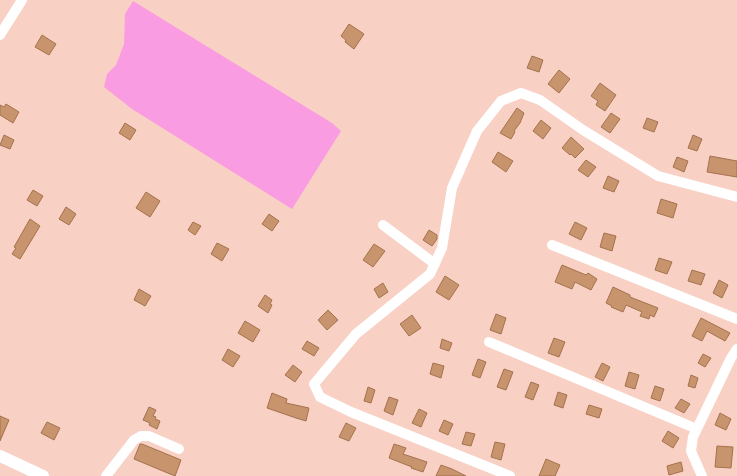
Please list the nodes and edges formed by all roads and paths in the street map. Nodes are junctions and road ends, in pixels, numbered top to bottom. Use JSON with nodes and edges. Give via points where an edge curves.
{"nodes":[{"id":1,"x":22,"y":0,"type":"edge"},
{"id":2,"x":0,"y":35,"type":"edge"},
{"id":3,"x":737,"y":197,"type":"edge"},
{"id":4,"x":383,"y":225,"type":"dead end"},
{"id":5,"x":552,"y":245,"type":"dead end"},
{"id":6,"x":434,"y":264,"type":"junction"},
{"id":7,"x":737,"y":319,"type":"edge"},
{"id":8,"x":489,"y":342,"type":"dead end"},
{"id":9,"x":737,"y":349,"type":"edge"},
{"id":10,"x":697,"y":429,"type":"junction"},
{"id":11,"x":179,"y":449,"type":"dead end"},
{"id":12,"x":1,"y":457,"type":"edge"},
{"id":13,"x":43,"y":476,"type":"edge"},
{"id":14,"x":106,"y":476,"type":"edge"},
{"id":15,"x":510,"y":476,"type":"edge"},
{"id":16,"x":702,"y":476,"type":"edge"}],
"edges":[{"from":1,"to":2,"type":"street"},
{"from":3,"to":6,"type":"street","via":[[658,176],[540,100],[521,93],[501,101],[477,131],[452,188],[442,248]]},
{"from":4,"to":6,"type":"street"},
{"from":5,"to":7,"type":"street"},
{"from":6,"to":15,"type":"street","via":[[430,274],[356,334],[314,384],[320,397],[351,412]]},
{"from":8,"to":10,"type":"street"},
{"from":9,"to":10,"type":"street"},
{"from":10,"to":16,"type":"street","via":[[691,451]]},
{"from":11,"to":14,"type":"street","via":[[149,436],[141,436],[134,440]]},
{"from":12,"to":13,"type":"main road"}]}
